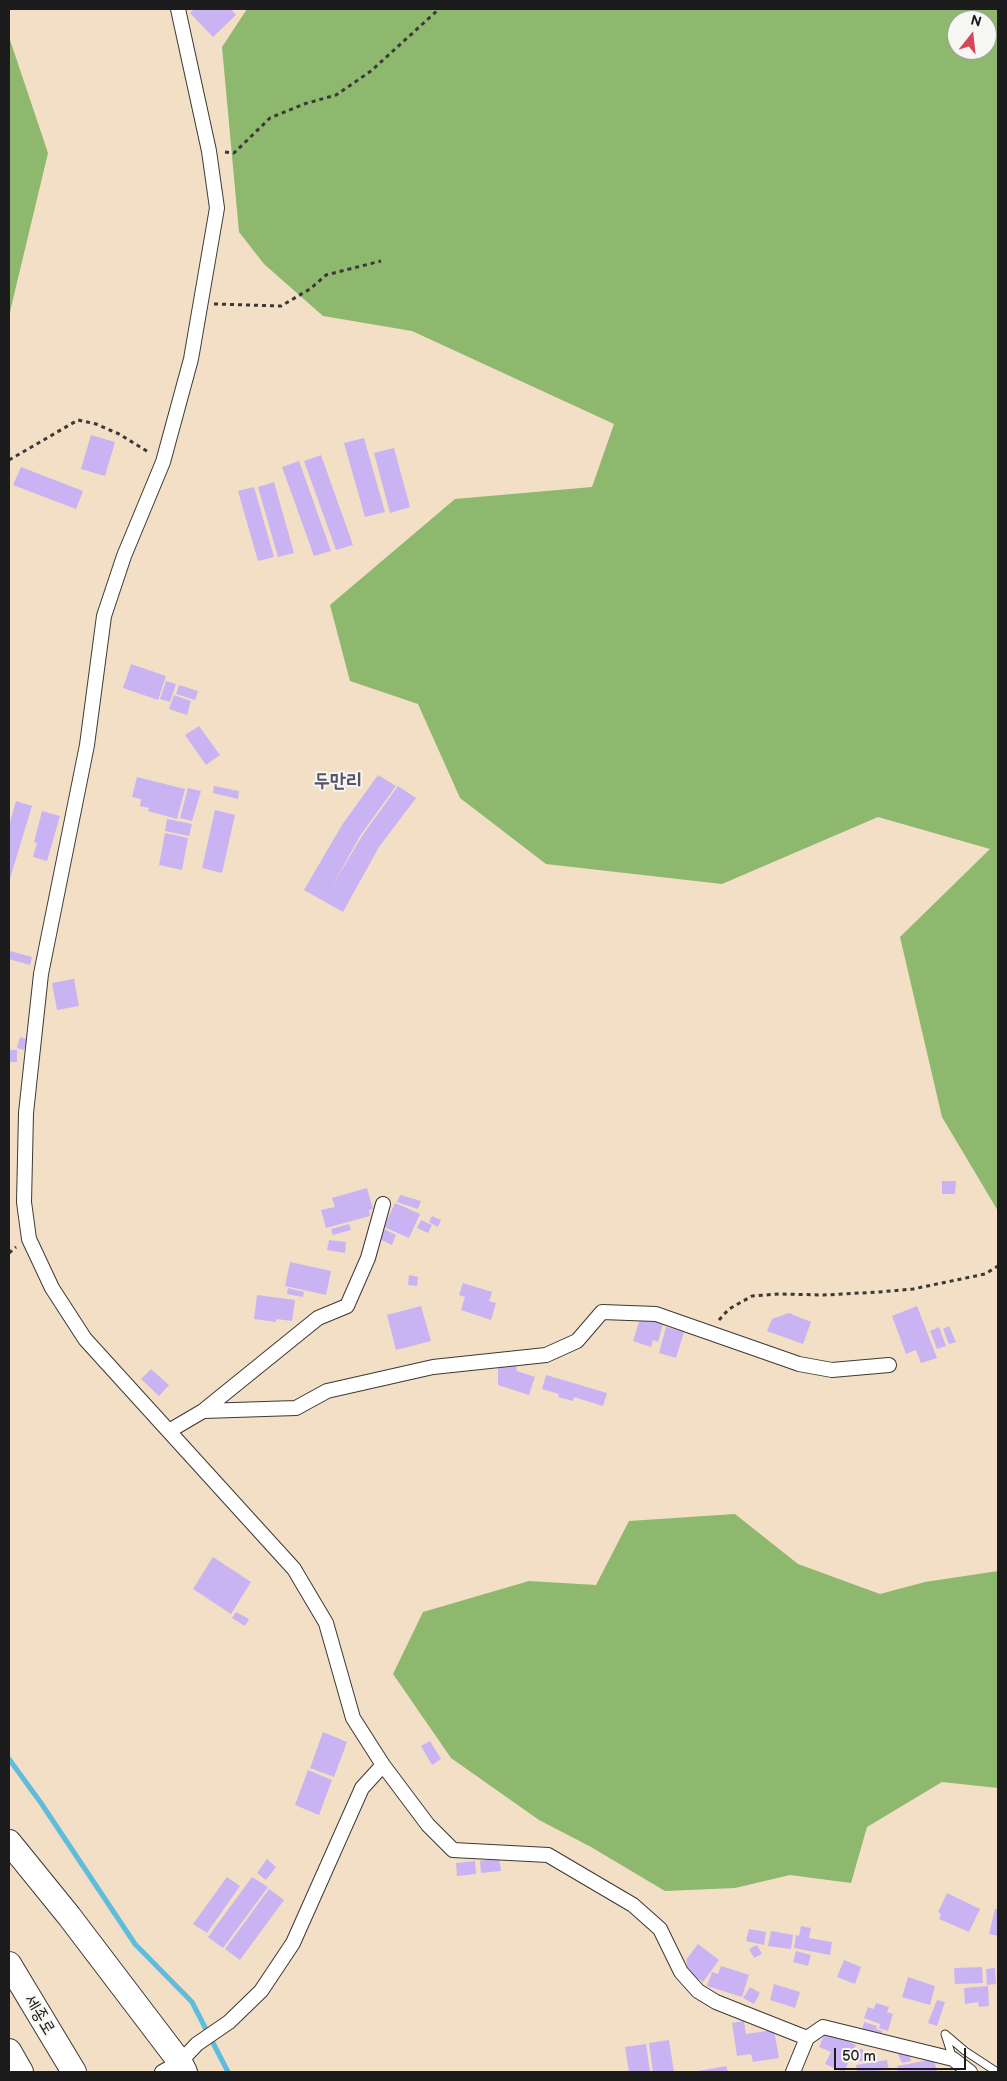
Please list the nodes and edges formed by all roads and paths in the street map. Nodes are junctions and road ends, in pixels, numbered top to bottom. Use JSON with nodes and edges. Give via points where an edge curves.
{"nodes":[{"id":1,"x":178,"y":9,"type":"edge"},
{"id":2,"x":439,"y":9,"type":"edge"},
{"id":3,"x":209,"y":151,"type":"junction"},
{"id":4,"x":381,"y":261,"type":"dead end"},
{"id":5,"x":201,"y":303,"type":"junction"},
{"id":6,"x":9,"y":460,"type":"edge"},
{"id":7,"x":163,"y":462,"type":"junction"},
{"id":8,"x":383,"y":1204,"type":"dead end"},
{"id":9,"x":998,"y":1266,"type":"edge"},
{"id":10,"x":709,"y":1332,"type":"junction"},
{"id":11,"x":889,"y":1365,"type":"dead end"},
{"id":12,"x":203,"y":1411,"type":"junction"},
{"id":13,"x":168,"y":1431,"type":"junction"},
{"id":14,"x":383,"y":1765,"type":"junction"},
{"id":15,"x":9,"y":1842,"type":"edge"},
{"id":16,"x":9,"y":1964,"type":"edge"},
{"id":17,"x":807,"y":2038,"type":"junction"},
{"id":18,"x":9,"y":2051,"type":"edge"},
{"id":19,"x":953,"y":2059,"type":"junction"},
{"id":20,"x":72,"y":2069,"type":"edge"},
{"id":21,"x":176,"y":2069,"type":"edge"},
{"id":22,"x":21,"y":2072,"type":"edge"},
{"id":23,"x":793,"y":2072,"type":"edge"},
{"id":24,"x":970,"y":2072,"type":"edge"},
{"id":25,"x":997,"y":2072,"type":"edge"}],
"edges":[{"from":1,"to":3,"type":"street"},
{"from":2,"to":3,"type":"path","via":[[371,71],[336,95],[270,118],[234,153]]},
{"from":3,"to":5,"type":"street","via":[[217,208]]},
{"from":4,"to":5,"type":"path","via":[[326,275],[281,306]]},
{"from":5,"to":7,"type":"street","via":[[191,360]]},
{"from":6,"to":7,"type":"path","via":[[78,420],[119,434]]},
{"from":7,"to":13,"type":"street","via":[[124,556],[104,616],[87,745],[41,974],[26,1113],[24,1202],[29,1239],[52,1288],[85,1338]]},
{"from":8,"to":12,"type":"street","via":[[368,1258],[347,1306],[318,1318]]},
{"from":9,"to":10,"type":"path","via":[[985,1274],[913,1289],[752,1296],[729,1309]]},
{"from":10,"to":11,"type":"street","via":[[799,1364],[832,1370]]},
{"from":10,"to":12,"type":"street","via":[[656,1314],[602,1312],[577,1341],[546,1355],[433,1367],[327,1391],[296,1408]]},
{"from":12,"to":13,"type":"street"},
{"from":13,"to":14,"type":"street","via":[[293,1566],[326,1622],[353,1718]]},
{"from":14,"to":17,"type":"street","via":[[428,1825],[453,1850],[548,1855],[634,1905],[660,1929],[682,1972],[698,1992]]},
{"from":14,"to":21,"type":"street","via":[[362,1788],[293,1943],[261,1991],[229,2022],[197,2044]]},
{"from":15,"to":21,"type":"highway"},
{"from":16,"to":20,"type":"highway","name":"세종로"},
{"from":17,"to":19,"type":"street","via":[[823,2027]]},
{"from":17,"to":23,"type":"street"},
{"from":18,"to":22,"type":"highway"},
{"from":19,"to":24,"type":"street"},
{"from":19,"to":25,"type":"lane","via":[[945,2034]]}]}
